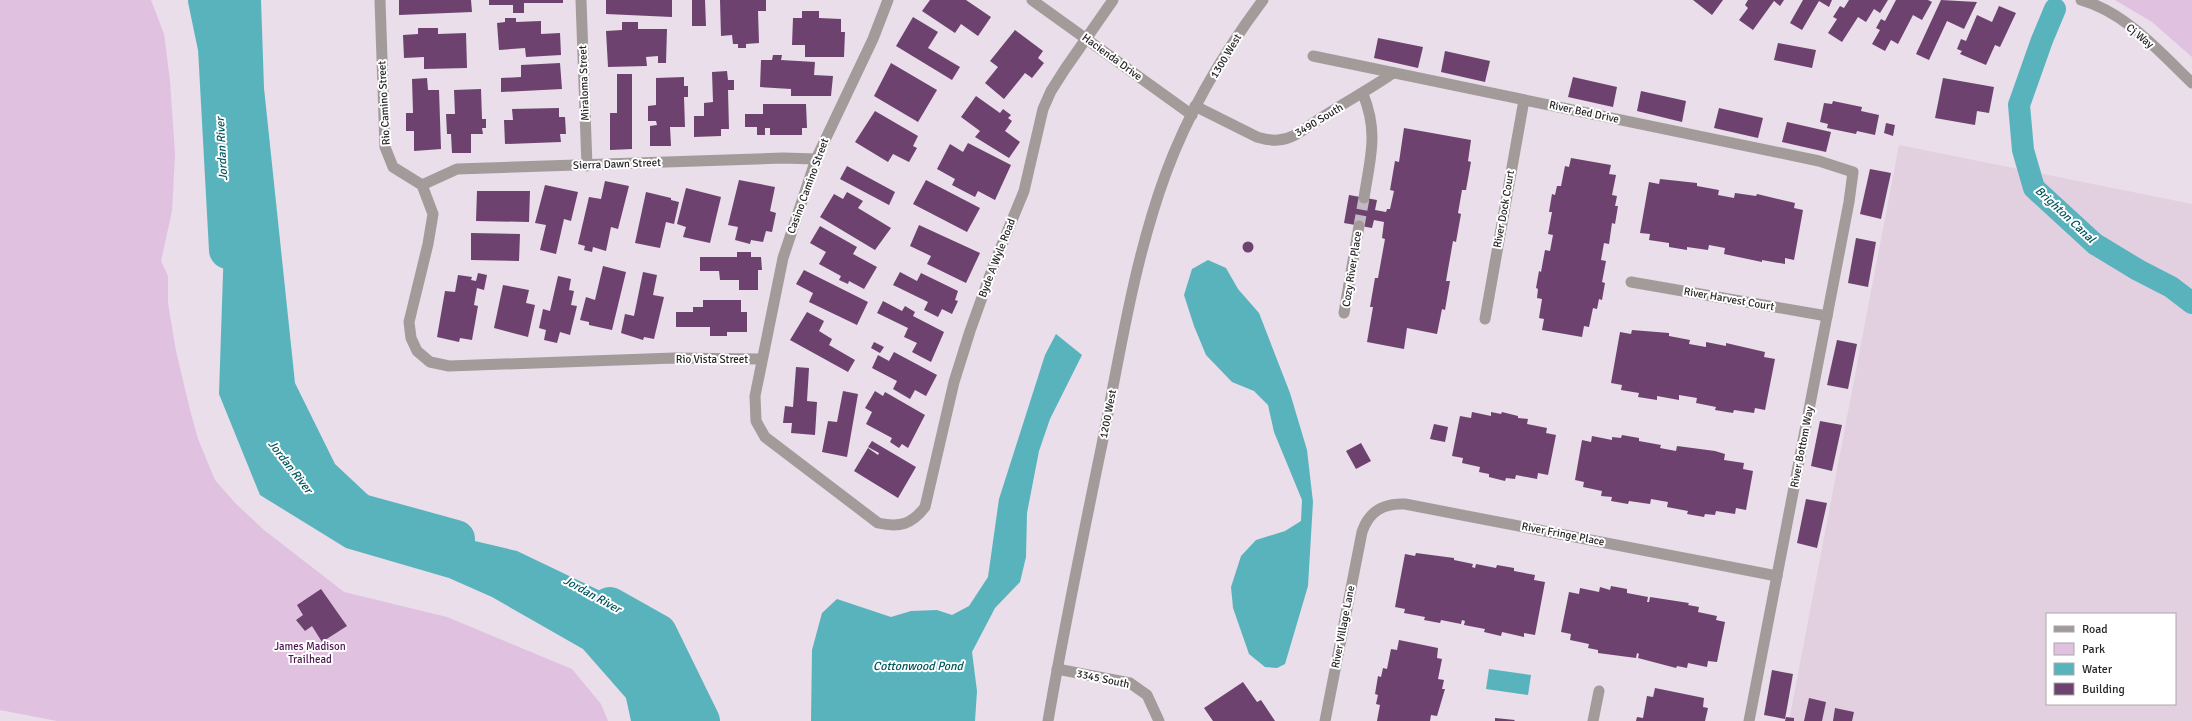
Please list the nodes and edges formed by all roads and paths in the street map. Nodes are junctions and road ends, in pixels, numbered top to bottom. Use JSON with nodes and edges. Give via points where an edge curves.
{"nodes":[{"id":1,"x":380,"y":0,"type":"edge"},
{"id":2,"x":581,"y":0,"type":"edge"},
{"id":3,"x":888,"y":0,"type":"edge"},
{"id":4,"x":1032,"y":0,"type":"edge"},
{"id":5,"x":1113,"y":0,"type":"edge"},
{"id":6,"x":1263,"y":0,"type":"edge"},
{"id":7,"x":2081,"y":0,"type":"edge"},
{"id":8,"x":1086,"y":39,"type":"junction"},
{"id":9,"x":1313,"y":56,"type":"dead end"},
{"id":10,"x":1393,"y":73,"type":"junction"},
{"id":11,"x":2192,"y":83,"type":"edge"},
{"id":12,"x":1363,"y":94,"type":"junction"},
{"id":13,"x":1524,"y":100,"type":"junction"},
{"id":14,"x":1194,"y":110,"type":"junction"},
{"id":15,"x":816,"y":158,"type":"junction"},
{"id":16,"x":587,"y":166,"type":"junction"},
{"id":17,"x":1853,"y":172,"type":"joint"},
{"id":18,"x":422,"y":185,"type":"junction"},
{"id":19,"x":1364,"y":198,"type":"tunnel mouth"},
{"id":20,"x":1359,"y":226,"type":"tunnel mouth"},
{"id":21,"x":1631,"y":282,"type":"dead end"},
{"id":22,"x":1344,"y":313,"type":"dead end"},
{"id":23,"x":1827,"y":316,"type":"junction"},
{"id":24,"x":1485,"y":319,"type":"dead end"},
{"id":25,"x":761,"y":359,"type":"junction"},
{"id":26,"x":905,"y":523,"type":"joint"},
{"id":27,"x":1362,"y":532,"type":"joint"},
{"id":28,"x":1777,"y":576,"type":"junction"},
{"id":29,"x":1057,"y":669,"type":"junction"},
{"id":30,"x":1599,"y":691,"type":"dead end"},
{"id":31,"x":1048,"y":721,"type":"edge"},
{"id":32,"x":1159,"y":721,"type":"edge"},
{"id":33,"x":1325,"y":721,"type":"edge"},
{"id":34,"x":1593,"y":721,"type":"edge"},
{"id":35,"x":1749,"y":721,"type":"edge"}],
"edges":[{"from":1,"to":18,"type":"street","name":"Rio Camino Street","via":[[385,148],[393,167]]},
{"from":2,"to":16,"type":"street","name":"Miraloma Street"},
{"from":3,"to":15,"type":"street","name":"Casino Camino Street","via":[[873,39]]},
{"from":4,"to":8,"type":"street","name":"Hacienda Drive"},
{"from":5,"to":8,"type":"street","name":"Byde A Wyle Road"},
{"from":6,"to":14,"type":"street","name":"1300 West","via":[[1244,25]]},
{"from":7,"to":11,"type":"street","name":"Cj Way","via":[[2112,14],[2142,36]]},
{"from":8,"to":14,"type":"street","name":"Hacienda Drive"},
{"from":8,"to":26,"type":"street","name":"Byde A Wyle Road","via":[[1051,91],[1043,109],[1024,191],[994,264],[954,382],[925,507],[916,518]]},
{"from":9,"to":10,"type":"street","name":"River Bed Drive"},
{"from":10,"to":12,"type":"street","name":"3490 South"},
{"from":10,"to":13,"type":"street","name":"River Bed Drive"},
{"from":12,"to":14,"type":"street","name":"3490 South","via":[[1295,135],[1278,140],[1257,137]]},
{"from":12,"to":19,"type":"street","via":[[1371,112],[1373,140]]},
{"from":13,"to":17,"type":"street","name":"River Bed Drive","via":[[1819,161]]},
{"from":13,"to":24,"type":"street","name":"River Dock Court"},
{"from":14,"to":29,"type":"street","name":"1200 West","via":[[1166,172],[1145,239]]},
{"from":15,"to":16,"type":"street","name":"Sierra Dawn Street"},
{"from":15,"to":25,"type":"street","name":"Casino Camino Street","via":[[783,258]]},
{"from":16,"to":18,"type":"street","name":"Sierra Dawn Street","via":[[457,169]]},
{"from":17,"to":23,"type":"street","name":"River Bottom Way"},
{"from":18,"to":25,"type":"street","name":"Rio Vista Street","via":[[433,214],[409,322],[411,338],[417,351],[430,362],[449,366],[674,358]]},
{"from":20,"to":22,"type":"street","name":"Cozy River Place"},
{"from":21,"to":23,"type":"street","name":"River Harvest Court"},
{"from":23,"to":28,"type":"street","name":"River Bottom Way"},
{"from":25,"to":26,"type":"street","name":"Rio Vista Street","via":[[754,409],[756,422],[765,437],[878,523],[892,526]]},
{"from":27,"to":28,"type":"street","name":"River Fringe Place","via":[[1365,522],[1382,506],[1392,503],[1405,504]]},
{"from":27,"to":33,"type":"street","name":"River Village Lane"},
{"from":28,"to":35,"type":"street","name":"River Bottom Way"},
{"from":29,"to":31,"type":"street","name":"1200 West"},
{"from":29,"to":32,"type":"street","name":"3345 South","via":[[1130,683],[1146,695]]},
{"from":30,"to":34,"type":"street"}]}
